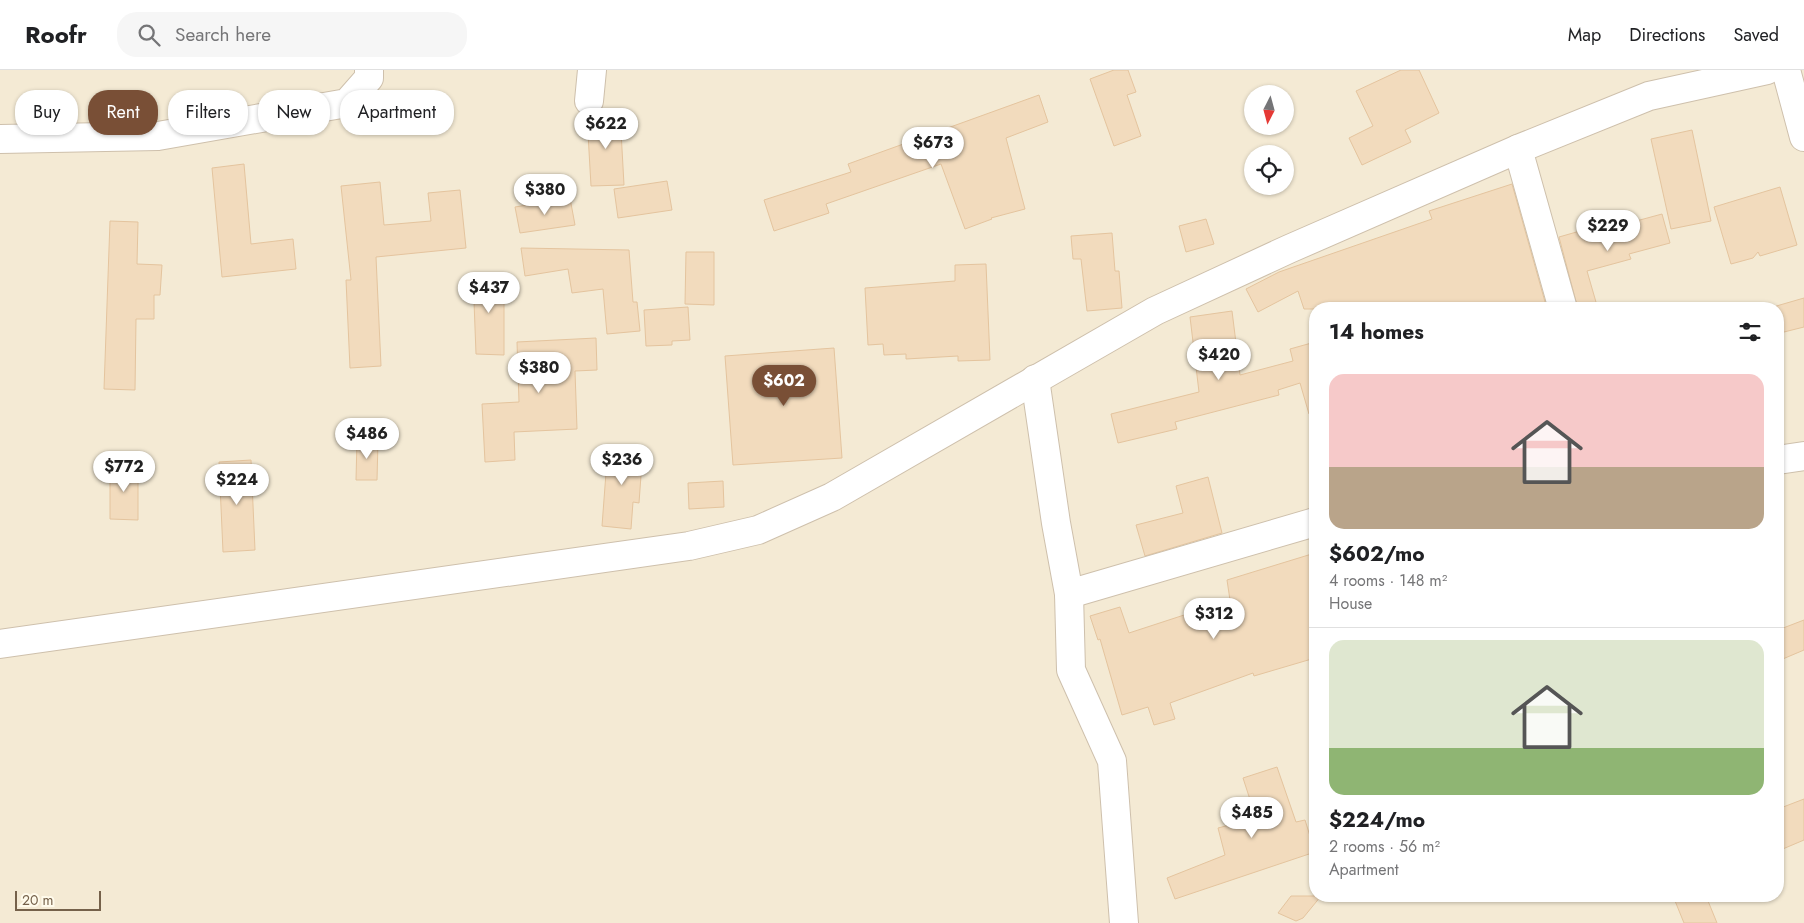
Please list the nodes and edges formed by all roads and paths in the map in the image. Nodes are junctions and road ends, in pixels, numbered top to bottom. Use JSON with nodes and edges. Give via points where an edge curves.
{"nodes":[{"id":1,"x":370,"y":70,"type":"edge"},
{"id":2,"x":592,"y":70,"type":"edge"},
{"id":3,"x":1767,"y":70,"type":"edge"},
{"id":4,"x":1786,"y":70,"type":"edge"},
{"id":5,"x":589,"y":101,"type":"dead end"},
{"id":6,"x":1804,"y":137,"type":"edge"},
{"id":7,"x":0,"y":139,"type":"edge"},
{"id":8,"x":1518,"y":149,"type":"junction"},
{"id":9,"x":1561,"y":302,"type":"edge"},
{"id":10,"x":1035,"y":379,"type":"junction"},
{"id":11,"x":1804,"y":456,"type":"edge"},
{"id":12,"x":1784,"y":459,"type":"edge"},
{"id":13,"x":1309,"y":524,"type":"edge"},
{"id":14,"x":1068,"y":594,"type":"junction"},
{"id":15,"x":0,"y":644,"type":"edge"},
{"id":16,"x":1124,"y":923,"type":"edge"}],
"edges":[{"from":1,"to":7,"type":"street","via":[[369,78],[346,104],[158,136]]},
{"from":2,"to":5,"type":"street"},
{"from":3,"to":8,"type":"street","via":[[1649,96]]},
{"from":4,"to":6,"type":"street"},
{"from":8,"to":9,"type":"street"},
{"from":8,"to":10,"type":"street","via":[[1156,311]]},
{"from":10,"to":14,"type":"street"},
{"from":10,"to":15,"type":"street","via":[[832,497],[758,530],[689,546]]},
{"from":11,"to":12,"type":"street"},
{"from":13,"to":14,"type":"street"},
{"from":14,"to":16,"type":"street","via":[[1071,670],[1112,761]]}]}
